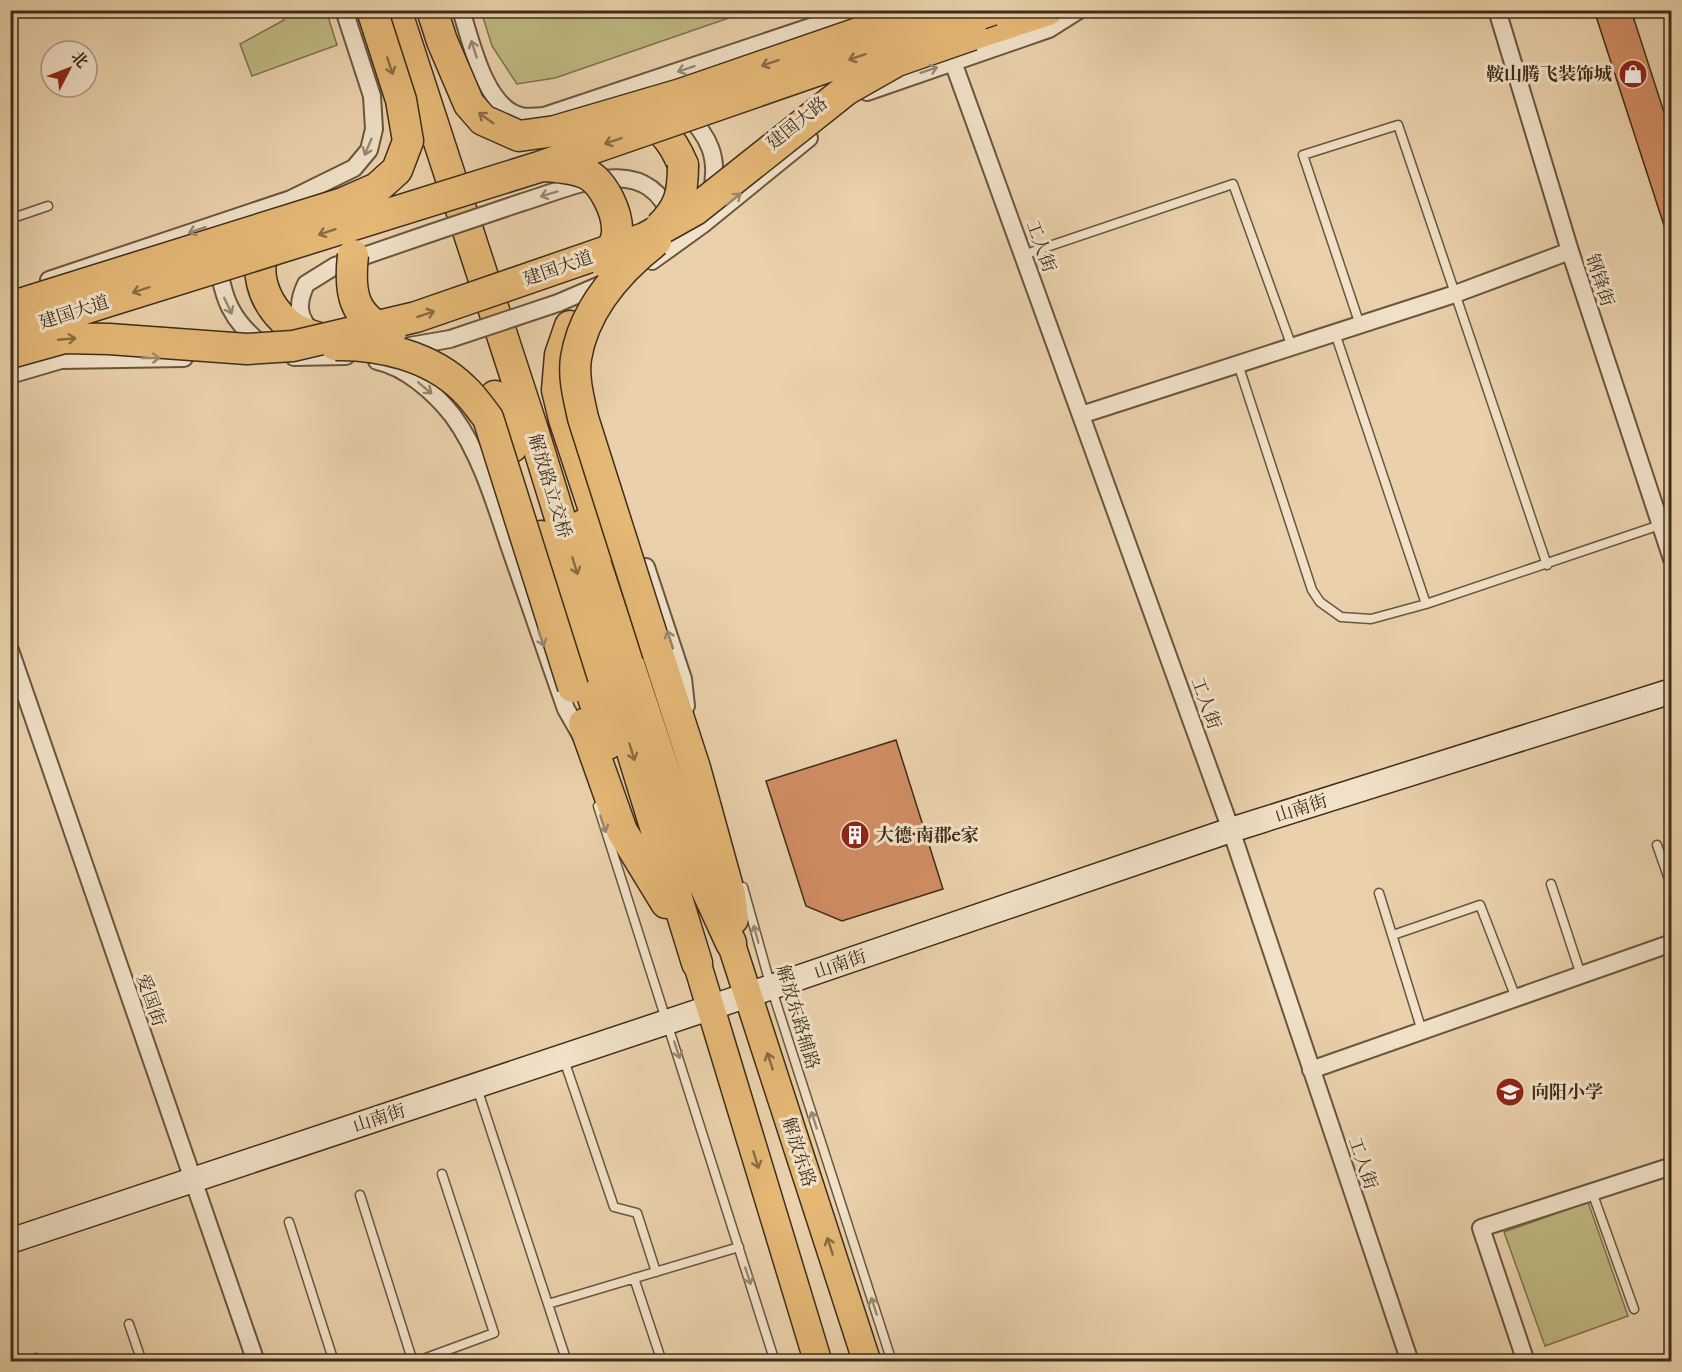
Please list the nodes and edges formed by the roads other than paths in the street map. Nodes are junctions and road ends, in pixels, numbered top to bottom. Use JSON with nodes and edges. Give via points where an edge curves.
{"nodes":[{"id":1,"x":344,"y":10,"type":"edge"},
{"id":2,"x":372,"y":10,"type":"edge"},
{"id":3,"x":396,"y":10,"type":"edge"},
{"id":4,"x":413,"y":10,"type":"edge"},
{"id":5,"x":432,"y":10,"type":"edge"},
{"id":6,"x":461,"y":10,"type":"edge"},
{"id":7,"x":861,"y":10,"type":"edge"},
{"id":8,"x":925,"y":10,"type":"edge"},
{"id":9,"x":992,"y":10,"type":"edge"},
{"id":10,"x":1048,"y":10,"type":"edge"},
{"id":11,"x":1079,"y":10,"type":"edge"},
{"id":12,"x":1497,"y":10,"type":"edge"},
{"id":13,"x":953,"y":62,"type":"junction"},
{"id":14,"x":623,"y":100,"type":"junction"},
{"id":15,"x":542,"y":166,"type":"junction"},
{"id":16,"x":48,"y":206,"type":"dead end"},
{"id":17,"x":398,"y":209,"type":"junction"},
{"id":18,"x":240,"y":216,"type":"junction"},
{"id":19,"x":698,"y":217,"type":"junction"},
{"id":20,"x":10,"y":219,"type":"edge"},
{"id":21,"x":287,"y":220,"type":"junction"},
{"id":22,"x":655,"y":245,"type":"junction"},
{"id":23,"x":1570,"y":251,"type":"junction"},
{"id":24,"x":1023,"y":255,"type":"junction"},
{"id":25,"x":629,"y":273,"type":"junction"},
{"id":26,"x":10,"y":292,"type":"edge"},
{"id":27,"x":1455,"y":294,"type":"junction"},
{"id":28,"x":10,"y":307,"type":"edge"},
{"id":29,"x":1360,"y":325,"type":"junction"},
{"id":30,"x":10,"y":332,"type":"edge"},
{"id":31,"x":1335,"y":333,"type":"junction"},
{"id":32,"x":323,"y":339,"type":"junction"},
{"id":33,"x":1292,"y":347,"type":"junction"},
{"id":34,"x":286,"y":352,"type":"junction"},
{"id":35,"x":10,"y":353,"type":"edge"},
{"id":36,"x":355,"y":356,"type":"junction"},
{"id":37,"x":1238,"y":364,"type":"junction"},
{"id":38,"x":10,"y":375,"type":"edge"},
{"id":39,"x":1081,"y":415,"type":"junction"},
{"id":40,"x":1660,"y":525,"type":"junction"},
{"id":41,"x":1671,"y":559,"type":"edge"},
{"id":42,"x":1546,"y":564,"type":"junction"},
{"id":43,"x":1426,"y":604,"type":"junction"},
{"id":44,"x":10,"y":650,"type":"edge"},
{"id":45,"x":683,"y":679,"type":"junction"},
{"id":46,"x":1671,"y":691,"type":"edge"},
{"id":47,"x":569,"y":698,"type":"junction"},
{"id":48,"x":693,"y":713,"type":"dead end"},
{"id":49,"x":577,"y":742,"type":"dead end"},
{"id":50,"x":692,"y":758,"type":"junction"},
{"id":51,"x":595,"y":798,"type":"dead end"},
{"id":52,"x":1231,"y":830,"type":"junction"},
{"id":53,"x":1657,"y":845,"type":"dead end"},
{"id":54,"x":738,"y":872,"type":"dead end"},
{"id":55,"x":1551,"y":884,"type":"dead end"},
{"id":56,"x":1671,"y":888,"type":"edge"},
{"id":57,"x":659,"y":889,"type":"junction"},
{"id":58,"x":1379,"y":893,"type":"dead end"},
{"id":59,"x":719,"y":913,"type":"junction"},
{"id":60,"x":1393,"y":935,"type":"junction"},
{"id":61,"x":731,"y":943,"type":"junction"},
{"id":62,"x":1671,"y":943,"type":"edge"},
{"id":63,"x":697,"y":963,"type":"junction"},
{"id":64,"x":1581,"y":975,"type":"junction"},
{"id":65,"x":760,"y":991,"type":"junction"},
{"id":66,"x":1516,"y":998,"type":"junction"},
{"id":67,"x":710,"y":1008,"type":"junction"},
{"id":68,"x":668,"y":1022,"type":"junction"},
{"id":69,"x":1422,"y":1031,"type":"junction"},
{"id":70,"x":563,"y":1057,"type":"junction"},
{"id":71,"x":1311,"y":1070,"type":"junction"},
{"id":72,"x":476,"y":1086,"type":"junction"},
{"id":73,"x":1671,"y":1167,"type":"edge"},
{"id":74,"x":442,"y":1174,"type":"dead end"},
{"id":75,"x":192,"y":1180,"type":"junction"},
{"id":76,"x":1592,"y":1192,"type":"junction"},
{"id":77,"x":360,"y":1195,"type":"dead end"},
{"id":78,"x":289,"y":1222,"type":"dead end"},
{"id":79,"x":10,"y":1241,"type":"edge"},
{"id":80,"x":739,"y":1247,"type":"junction"},
{"id":81,"x":656,"y":1272,"type":"junction"},
{"id":82,"x":634,"y":1278,"type":"junction"},
{"id":83,"x":548,"y":1304,"type":"junction"},
{"id":84,"x":1634,"y":1309,"type":"dead end"},
{"id":85,"x":129,"y":1324,"type":"dead end"},
{"id":86,"x":142,"y":1362,"type":"edge"},
{"id":87,"x":256,"y":1362,"type":"edge"},
{"id":88,"x":334,"y":1362,"type":"edge"},
{"id":89,"x":418,"y":1362,"type":"edge"},
{"id":90,"x":424,"y":1362,"type":"edge"},
{"id":91,"x":567,"y":1362,"type":"edge"},
{"id":92,"x":662,"y":1362,"type":"edge"},
{"id":93,"x":776,"y":1362,"type":"edge"},
{"id":94,"x":818,"y":1362,"type":"edge"},
{"id":95,"x":867,"y":1362,"type":"edge"},
{"id":96,"x":892,"y":1362,"type":"edge"},
{"id":97,"x":1410,"y":1362,"type":"edge"},
{"id":98,"x":1526,"y":1362,"type":"edge"}],
"edges":[{"from":1,"to":18,"type":"street","one_way":true,"via":[[372,96],[374,129],[369,150],[354,168],[291,199]]},
{"from":2,"to":21,"type":"highway","one_way":true,"bridge":true,"via":[[401,100],[408,141],[397,170],[377,188],[344,203]]},
{"from":3,"to":63,"type":"highway","name":"解放路立交桥","one_way":true,"via":[[533,430]]},
{"from":4,"to":59,"type":"highway","name":"解放路立交桥","via":[[696,867]]},
{"from":14,"to":5,"type":"highway","one_way":true,"bridge":true,"via":[[555,131],[519,136],[483,120],[469,104]]},
{"from":14,"to":6,"type":"street","one_way":true,"via":[[544,116],[520,116],[504,106],[486,85]]},
{"from":7,"to":14,"type":"street","one_way":true},
{"from":8,"to":14,"type":"highway","one_way":true,"bridge":true,"via":[[681,94]]},
{"from":9,"to":15,"type":"highway","name":"建国大道","one_way":true,"bridge":true},
{"from":10,"to":19,"type":"highway","name":"建国大道","bridge":true,"via":[[897,61],[846,90]]},
{"from":11,"to":13,"type":"street","name":"建国大路","via":[[1049,29]]},
{"from":12,"to":23,"type":"street","name":"钢锋街"},
{"from":19,"to":13,"type":"street","name":"建国大路","one_way":true,"via":[[869,90]]},
{"from":13,"to":24,"type":"street","name":"工人街"},
{"from":14,"to":19,"type":"street","via":[[678,107],[702,128],[710,146],[715,180]]},
{"from":14,"to":22,"type":"highway","bridge":true,"via":[[667,136],[683,165],[683,188],[675,213]]},
{"from":15,"to":17,"type":"highway","name":"建国大道","bridge":true},
{"from":15,"to":59,"type":"highway","bridge":true,"via":[[587,174],[600,187],[615,217],[615,242],[564,341],[558,390],[564,419],[694,812]]},
{"from":16,"to":20,"type":"lane"},
{"from":17,"to":30,"type":"highway","name":"建国大道","one_way":true,"bridge":true},
{"from":17,"to":57,"type":"highway","bridge":true,"via":[[370,227],[353,255],[352,296],[365,317],[384,330],[455,358],[475,372],[495,396],[635,827]]},
{"from":18,"to":26,"type":"street","one_way":true},
{"from":18,"to":34,"type":"street","one_way":true,"via":[[230,224],[218,246],[221,291],[234,318],[249,335]]},
{"from":19,"to":22,"type":"highway","name":"建国大道","bridge":true},
{"from":19,"to":50,"type":"highway","bridge":true,"via":[[618,274],[596,304],[576,358],[576,388],[583,418]]},
{"from":21,"to":28,"type":"highway","bridge":true},
{"from":21,"to":32,"type":"highway","bridge":true,"via":[[272,234],[259,265],[262,288],[270,306],[294,329]]},
{"from":22,"to":25,"type":"street"},
{"from":32,"to":22,"type":"highway","name":"建国大道","one_way":true,"bridge":true,"via":[[416,317]]},
{"from":22,"to":36,"type":"street","one_way":true,"bridge":true,"via":[[669,240],[672,218],[661,200],[630,177],[607,176],[335,266],[306,284],[299,307],[301,320],[311,331]]},
{"from":23,"to":27,"type":"street"},
{"from":23,"to":40,"type":"street","name":"钢锋街"},
{"from":24,"to":33,"type":"lane","via":[[1233,184]]},
{"from":24,"to":39,"type":"street","name":"工人街"},
{"from":25,"to":36,"type":"street","bridge":true,"via":[[558,303],[450,339]]},
{"from":45,"to":25,"type":"street","one_way":true,"via":[[596,419],[588,379],[589,346],[596,323],[607,300]]},
{"from":27,"to":29,"type":"street"},
{"from":27,"to":29,"type":"lane","via":[[1398,125],[1303,155]]},
{"from":27,"to":42,"type":"lane"},
{"from":29,"to":31,"type":"street"},
{"from":31,"to":33,"type":"street"},
{"from":31,"to":43,"type":"lane"},
{"from":32,"to":34,"type":"highway","name":"建国大道","bridge":true},
{"from":33,"to":37,"type":"street"},
{"from":35,"to":34,"type":"highway","name":"建国大道","one_way":true,"bridge":true,"via":[[63,338]]},
{"from":34,"to":36,"type":"street"},
{"from":38,"to":34,"type":"street","one_way":true,"via":[[61,360]]},
{"from":34,"to":47,"type":"highway","bridge":true,"via":[[351,345],[398,351],[434,367],[463,387],[488,418]]},
{"from":36,"to":47,"type":"street","one_way":true,"via":[[389,363],[426,387],[453,417],[495,504]]},
{"from":37,"to":39,"type":"street"},
{"from":37,"to":43,"type":"lane","via":[[1312,590],[1320,602],[1341,617],[1354,620]]},
{"from":39,"to":52,"type":"street","name":"工人街"},
{"from":40,"to":41,"type":"street","name":"钢锋街"},
{"from":40,"to":42,"type":"lane"},
{"from":42,"to":43,"type":"lane"},
{"from":44,"to":75,"type":"street","name":"爱国街"},
{"from":45,"to":48,"type":"lane"},
{"from":45,"to":50,"type":"street"},
{"from":46,"to":52,"type":"main road","name":"山南街"},
{"from":47,"to":49,"type":"lane"},
{"from":47,"to":57,"type":"highway","via":[[622,831]]},
{"from":50,"to":61,"type":"highway","via":[[730,895]]},
{"from":51,"to":68,"type":"lane","one_way":true},
{"from":52,"to":65,"type":"main road","name":"山南街"},
{"from":52,"to":71,"type":"street","name":"工人街"},
{"from":53,"to":56,"type":"lane"},
{"from":65,"to":54,"type":"lane","name":"解放东路辅路","one_way":true},
{"from":55,"to":64,"type":"lane"},
{"from":57,"to":63,"type":"highway"},
{"from":58,"to":60,"type":"lane"},
{"from":59,"to":61,"type":"highway","name":"解放路立交桥"},
{"from":60,"to":66,"type":"lane","via":[[1480,905]]},
{"from":60,"to":69,"type":"lane"},
{"from":61,"to":65,"type":"main road","name":"解放东路"},
{"from":62,"to":64,"type":"street"},
{"from":63,"to":67,"type":"main road"},
{"from":64,"to":66,"type":"street"},
{"from":65,"to":67,"type":"main road","name":"山南街"},
{"from":95,"to":65,"type":"main road","name":"解放东路","one_way":true},
{"from":96,"to":65,"type":"lane","name":"解放东路辅路","one_way":true},
{"from":66,"to":69,"type":"street"},
{"from":67,"to":68,"type":"main road","name":"山南街"},
{"from":67,"to":94,"type":"main road","one_way":true},
{"from":68,"to":70,"type":"main road","name":"山南街"},
{"from":68,"to":80,"type":"lane","one_way":true},
{"from":69,"to":71,"type":"street"},
{"from":70,"to":72,"type":"main road","name":"山南街"},
{"from":70,"to":81,"type":"lane","via":[[614,1207],[637,1213]]},
{"from":71,"to":97,"type":"street","name":"工人街"},
{"from":72,"to":75,"type":"main road","name":"山南街"},
{"from":72,"to":83,"type":"lane"},
{"from":73,"to":76,"type":"street"},
{"from":74,"to":90,"type":"lane","via":[[494,1334]]},
{"from":75,"to":79,"type":"main road","name":"山南街"},
{"from":75,"to":87,"type":"street","name":"爱国街"},
{"from":76,"to":84,"type":"lane"},
{"from":76,"to":98,"type":"street","via":[[1481,1228]]},
{"from":77,"to":89,"type":"lane","via":[[411,1356]]},
{"from":78,"to":88,"type":"lane"},
{"from":80,"to":81,"type":"lane"},
{"from":80,"to":93,"type":"lane","one_way":true},
{"from":81,"to":82,"type":"lane"},
{"from":82,"to":83,"type":"lane"},
{"from":82,"to":92,"type":"lane"},
{"from":83,"to":91,"type":"lane"},
{"from":85,"to":86,"type":"lane"}]}
